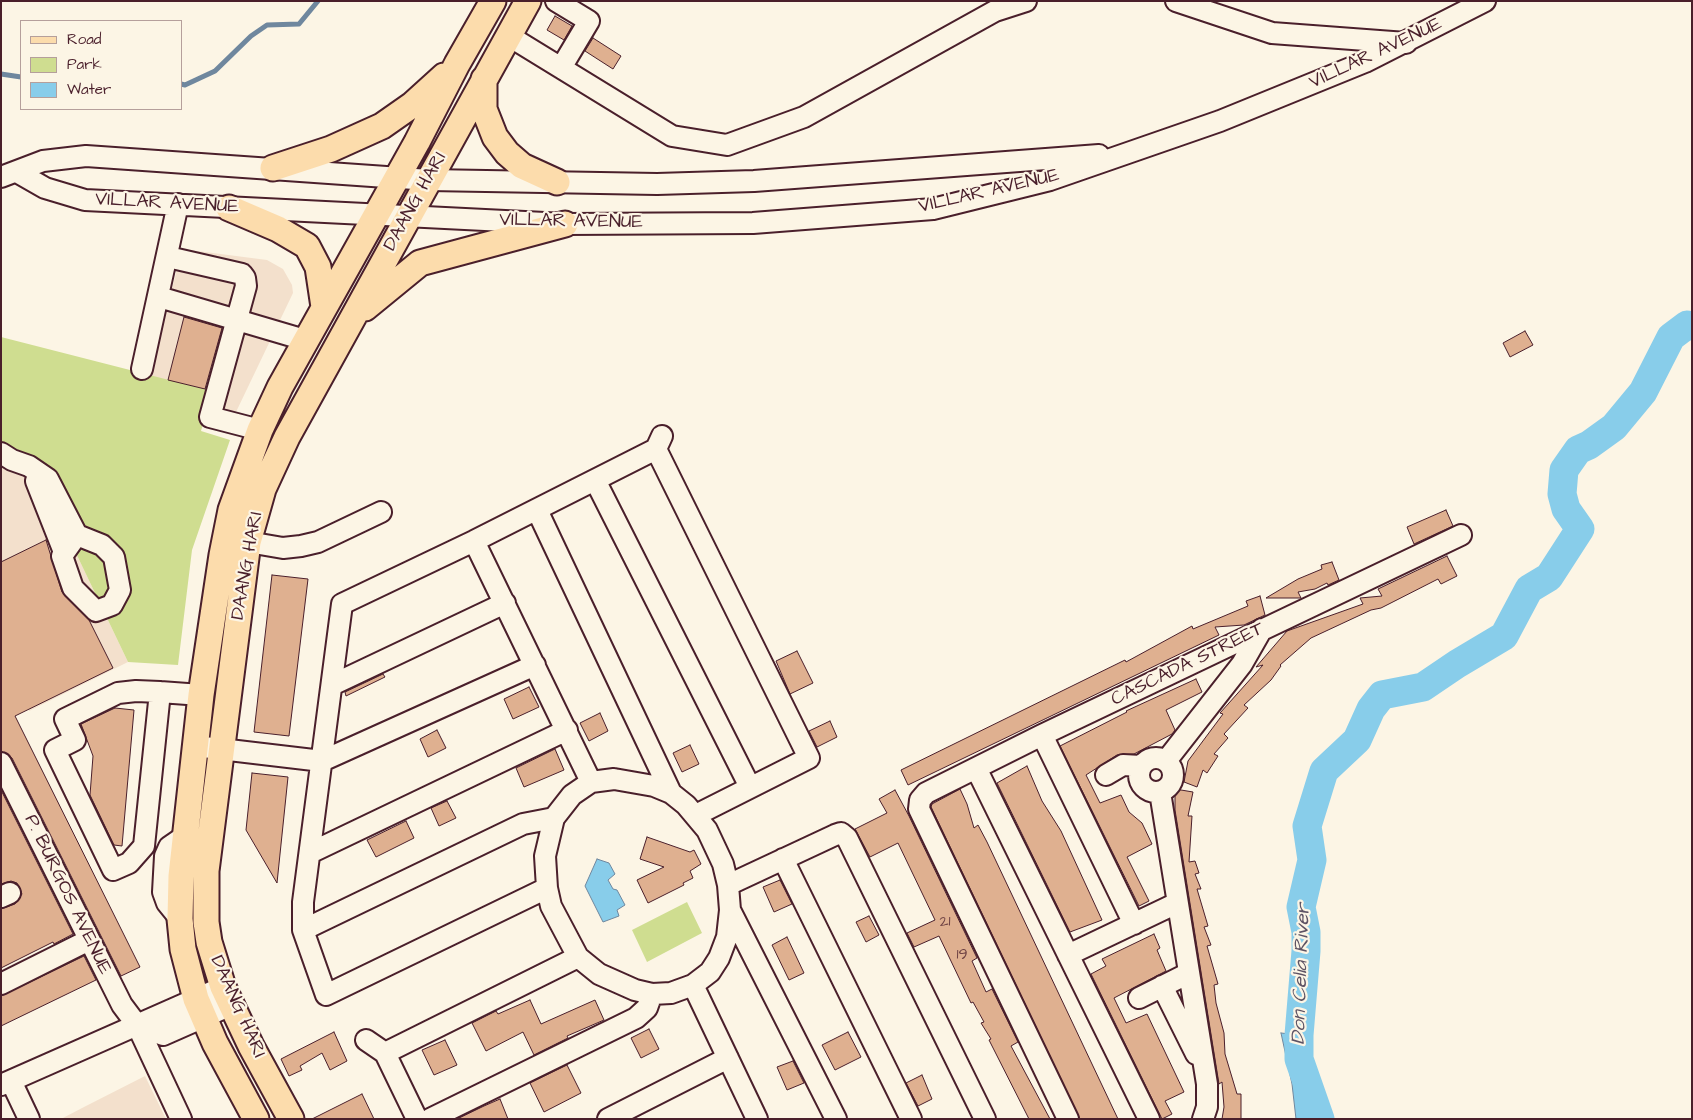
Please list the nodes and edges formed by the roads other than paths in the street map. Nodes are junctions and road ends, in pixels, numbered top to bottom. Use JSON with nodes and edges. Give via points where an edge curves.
{"nodes":[{"id":1,"x":493,"y":1,"type":"edge"},
{"id":2,"x":528,"y":1,"type":"edge"},
{"id":3,"x":556,"y":1,"type":"edge"},
{"id":4,"x":1026,"y":1,"type":"edge"},
{"id":5,"x":1176,"y":1,"type":"edge"},
{"id":6,"x":1485,"y":1,"type":"edge"},
{"id":7,"x":509,"y":36,"type":"junction"},
{"id":8,"x":1406,"y":42,"type":"junction"},
{"id":9,"x":457,"y":64,"type":"junction"},
{"id":10,"x":561,"y":68,"type":"junction"},
{"id":11,"x":484,"y":79,"type":"junction"},
{"id":12,"x":1123,"y":153,"type":"junction"},
{"id":13,"x":273,"y":168,"type":"junction"},
{"id":14,"x":9,"y":175,"type":"edge"},
{"id":15,"x":397,"y":178,"type":"junction"},
{"id":16,"x":429,"y":180,"type":"junction"},
{"id":17,"x":557,"y":182,"type":"junction"},
{"id":18,"x":178,"y":204,"type":"junction"},
{"id":19,"x":229,"y":208,"type":"junction"},
{"id":20,"x":376,"y":215,"type":"junction"},
{"id":21,"x":409,"y":217,"type":"junction"},
{"id":22,"x":565,"y":224,"type":"junction"},
{"id":23,"x":168,"y":257,"type":"junction"},
{"id":24,"x":159,"y":297,"type":"junction"},
{"id":25,"x":324,"y":307,"type":"junction"},
{"id":26,"x":236,"y":320,"type":"junction"},
{"id":27,"x":350,"y":322,"type":"junction"},
{"id":28,"x":305,"y":340,"type":"junction"},
{"id":29,"x":142,"y":370,"type":"dead end"},
{"id":30,"x":260,"y":430,"type":"junction"},
{"id":31,"x":1,"y":453,"type":"edge"},
{"id":32,"x":1,"y":465,"type":"edge"},
{"id":33,"x":595,"y":480,"type":"junction"},
{"id":34,"x":537,"y":510,"type":"junction"},
{"id":35,"x":381,"y":512,"type":"dead end"},
{"id":36,"x":77,"y":535,"type":"junction"},
{"id":37,"x":1461,"y":536,"type":"dead end"},
{"id":38,"x":248,"y":542,"type":"junction"},
{"id":39,"x":474,"y":542,"type":"junction"},
{"id":40,"x":64,"y":552,"type":"junction"},
{"id":41,"x":505,"y":603,"type":"junction"},
{"id":42,"x":1262,"y":629,"type":"junction"},
{"id":43,"x":535,"y":665,"type":"junction"},
{"id":44,"x":332,"y":685,"type":"junction"},
{"id":45,"x":160,"y":692,"type":"junction"},
{"id":46,"x":201,"y":695,"type":"junction"},
{"id":47,"x":567,"y":730,"type":"junction"},
{"id":48,"x":1042,"y":735,"type":"junction"},
{"id":49,"x":195,"y":746,"type":"junction"},
{"id":50,"x":222,"y":749,"type":"junction"},
{"id":51,"x":322,"y":761,"type":"junction"},
{"id":52,"x":1166,"y":761,"type":"junction"},
{"id":53,"x":1,"y":763,"type":"edge"},
{"id":54,"x":1141,"y":766,"type":"junction"},
{"id":55,"x":976,"y":768,"type":"junction"},
{"id":56,"x":1106,"y":775,"type":"dead end"},
{"id":57,"x":591,"y":782,"type":"junction"},
{"id":58,"x":750,"y":787,"type":"junction"},
{"id":59,"x":1160,"y":792,"type":"junction"},
{"id":60,"x":671,"y":793,"type":"junction"},
{"id":61,"x":696,"y":815,"type":"junction"},
{"id":62,"x":554,"y":818,"type":"junction"},
{"id":63,"x":310,"y":853,"type":"junction"},
{"id":64,"x":783,"y":859,"type":"junction"},
{"id":65,"x":728,"y":885,"type":"junction"},
{"id":66,"x":547,"y":888,"type":"junction"},
{"id":67,"x":1177,"y":903,"type":"junction"},
{"id":68,"x":730,"y":910,"type":"junction"},
{"id":69,"x":1134,"y":924,"type":"junction"},
{"id":70,"x":303,"y":930,"type":"junction"},
{"id":71,"x":89,"y":940,"type":"junction"},
{"id":72,"x":1068,"y":955,"type":"junction"},
{"id":73,"x":578,"y":957,"type":"junction"},
{"id":74,"x":1189,"y":973,"type":"junction"},
{"id":75,"x":1,"y":984,"type":"edge"},
{"id":76,"x":693,"y":986,"type":"junction"},
{"id":77,"x":1162,"y":986,"type":"junction"},
{"id":78,"x":652,"y":994,"type":"junction"},
{"id":79,"x":227,"y":996,"type":"junction"},
{"id":80,"x":1139,"y":998,"type":"dead end"},
{"id":81,"x":200,"y":1008,"type":"junction"},
{"id":82,"x":137,"y":1025,"type":"junction"},
{"id":83,"x":366,"y":1040,"type":"dead end"},
{"id":84,"x":385,"y":1052,"type":"junction"},
{"id":85,"x":728,"y":1058,"type":"junction"},
{"id":86,"x":1204,"y":1071,"type":"junction"},
{"id":87,"x":6,"y":1083,"type":"edge"},
{"id":88,"x":29,"y":1119,"type":"edge"},
{"id":89,"x":181,"y":1119,"type":"edge"},
{"id":90,"x":256,"y":1119,"type":"edge"},
{"id":91,"x":292,"y":1119,"type":"edge"},
{"id":92,"x":416,"y":1119,"type":"edge"},
{"id":93,"x":430,"y":1119,"type":"edge"},
{"id":94,"x":608,"y":1119,"type":"edge"},
{"id":95,"x":757,"y":1119,"type":"edge"},
{"id":96,"x":836,"y":1119,"type":"edge"},
{"id":97,"x":911,"y":1119,"type":"edge"},
{"id":98,"x":985,"y":1119,"type":"edge"},
{"id":99,"x":1068,"y":1119,"type":"edge"},
{"id":100,"x":1149,"y":1119,"type":"edge"},
{"id":101,"x":1202,"y":1119,"type":"edge"}],
"edges":[{"from":1,"to":9,"type":"main road","name":"DAANG HARI"},
{"from":2,"to":7,"type":"main road","name":"DAANG HARI"},
{"from":3,"to":10,"type":"street","via":[[589,21]]},
{"from":4,"to":10,"type":"street","via":[[995,11],[804,117],[727,145],[672,136]]},
{"from":5,"to":8,"type":"street","via":[[1272,33]]},
{"from":6,"to":8,"type":"street","name":"VILLAR AVENUE"},
{"from":7,"to":10,"type":"street"},
{"from":7,"to":11,"type":"main road","name":"DAANG HARI"},
{"from":8,"to":12,"type":"street","name":"VILLAR AVENUE","via":[[1220,121]]},
{"from":9,"to":13,"type":"main road","via":[[412,105],[382,126]]},
{"from":9,"to":15,"type":"main road","name":"DAANG HARI"},
{"from":11,"to":16,"type":"main road","name":"DAANG HARI"},
{"from":11,"to":17,"type":"main road","via":[[484,109],[495,137],[522,166]]},
{"from":12,"to":17,"type":"street","name":"VILLAR AVENUE","via":[[754,181],[658,184]]},
{"from":12,"to":22,"type":"street","name":"VILLAR AVENUE","via":[[1050,180],[933,208],[753,223]]},
{"from":13,"to":14,"type":"street","name":"VILLAR AVENUE","via":[[86,156],[44,161]]},
{"from":13,"to":15,"type":"street","name":"VILLAR AVENUE"},
{"from":14,"to":18,"type":"street","name":"VILLAR AVENUE","via":[[85,200]]},
{"from":15,"to":16,"type":"street","name":"VILLAR AVENUE"},
{"from":15,"to":20,"type":"main road","name":"DAANG HARI"},
{"from":16,"to":17,"type":"street","name":"VILLAR AVENUE"},
{"from":16,"to":21,"type":"main road","name":"DAANG HARI"},
{"from":18,"to":19,"type":"street","name":"VILLAR AVENUE"},
{"from":18,"to":23,"type":"street"},
{"from":19,"to":20,"type":"street","name":"VILLAR AVENUE"},
{"from":19,"to":25,"type":"main road","via":[[278,229],[307,246],[318,267]]},
{"from":20,"to":21,"type":"street","name":"VILLAR AVENUE"},
{"from":20,"to":25,"type":"main road","name":"DAANG HARI"},
{"from":21,"to":22,"type":"street","name":"VILLAR AVENUE"},
{"from":21,"to":27,"type":"main road","name":"DAANG HARI"},
{"from":22,"to":27,"type":"main road","via":[[420,263]]},
{"from":23,"to":24,"type":"street"},
{"from":23,"to":26,"type":"street","via":[[242,274],[246,278],[246,286]]},
{"from":24,"to":26,"type":"street"},
{"from":24,"to":29,"type":"street"},
{"from":25,"to":28,"type":"main road","name":"DAANG HARI"},
{"from":26,"to":28,"type":"street"},
{"from":26,"to":30,"type":"street","via":[[210,417]]},
{"from":27,"to":38,"type":"main road","name":"DAANG HARI","via":[[287,437],[263,489]]},
{"from":28,"to":30,"type":"main road","name":"DAANG HARI"},
{"from":30,"to":46,"type":"main road","name":"DAANG HARI","via":[[231,510]]},
{"from":31,"to":36,"type":"street","via":[[48,479]]},
{"from":32,"to":40,"type":"street","via":[[35,479]]},
{"from":33,"to":34,"type":"street"},
{"from":33,"to":58,"type":"street"},
{"from":33,"to":58,"type":"street","via":[[659,443],[809,758]]},
{"from":34,"to":39,"type":"street"},
{"from":34,"to":60,"type":"street"},
{"from":35,"to":38,"type":"street","via":[[318,542],[301,546],[283,548]]},
{"from":36,"to":40,"type":"street"},
{"from":36,"to":40,"type":"street","via":[[102,545],[114,557],[120,590],[112,605],[96,611],[87,604],[73,588],[62,556]]},
{"from":37,"to":42,"type":"street","name":"CASCADA STREET"},
{"from":38,"to":50,"type":"main road","name":"DAANG HARI"},
{"from":39,"to":41,"type":"street"},
{"from":39,"to":44,"type":"street","via":[[342,604]]},
{"from":41,"to":43,"type":"street"},
{"from":41,"to":44,"type":"street"},
{"from":42,"to":48,"type":"street","name":"CASCADA STREET"},
{"from":42,"to":52,"type":"street","via":[[1242,664]]},
{"from":43,"to":47,"type":"street"},
{"from":43,"to":51,"type":"street"},
{"from":44,"to":51,"type":"street"},
{"from":45,"to":45,"type":"street","via":[[144,846],[129,863],[114,870],[56,750],[75,740],[65,719],[118,693]]},
{"from":45,"to":46,"type":"street"},
{"from":46,"to":49,"type":"main road","name":"DAANG HARI"},
{"from":47,"to":57,"type":"street"},
{"from":47,"to":63,"type":"street"},
{"from":48,"to":55,"type":"street","name":"CASCADA STREET"},
{"from":48,"to":69,"type":"street"},
{"from":49,"to":50,"type":"street"},
{"from":49,"to":81,"type":"main road","name":"DAANG HARI","via":[[180,919],[183,948]]},
{"from":50,"to":51,"type":"street"},
{"from":50,"to":79,"type":"main road","name":"DAANG HARI","via":[[205,898],[209,942]]},
{"from":51,"to":63,"type":"street"},
{"from":52,"to":54,"type":"street","via":[[1150,759]]},
{"from":52,"to":59,"type":"street","via":[[1172,770],[1172,781]]},
{"from":53,"to":71,"type":"street","name":"P. BURGOS AVENUE"},
{"from":54,"to":56,"type":"street","via":[[1123,765]]},
{"from":54,"to":59,"type":"street","via":[[1141,783],[1149,790]]},
{"from":55,"to":72,"type":"street"},
{"from":55,"to":99,"type":"street","name":"CASCADA STREET","via":[[926,793],[920,800],[920,809]]},
{"from":57,"to":60,"type":"street","via":[[614,779],[638,781]]},
{"from":57,"to":62,"type":"street","via":[[572,795]]},
{"from":58,"to":61,"type":"street"},
{"from":59,"to":67,"type":"street"},
{"from":60,"to":61,"type":"street"},
{"from":61,"to":65,"type":"street","via":[[715,846]]},
{"from":62,"to":66,"type":"street","via":[[545,856]]},
{"from":62,"to":70,"type":"street","via":[[523,824]]},
{"from":63,"to":70,"type":"street","via":[[303,902]]},
{"from":64,"to":65,"type":"street"},
{"from":64,"to":97,"type":"street"},
{"from":64,"to":98,"type":"street","via":[[841,833],[847,838]]},
{"from":65,"to":68,"type":"street"},
{"from":66,"to":70,"type":"street","via":[[326,995]]},
{"from":66,"to":73,"type":"street","via":[[558,922]]},
{"from":67,"to":69,"type":"street"},
{"from":67,"to":74,"type":"street"},
{"from":68,"to":76,"type":"street","via":[[727,937],[719,958],[710,972]]},
{"from":68,"to":96,"type":"street"},
{"from":69,"to":72,"type":"street"},
{"from":71,"to":75,"type":"street"},
{"from":71,"to":82,"type":"street","name":"P. BURGOS AVENUE","via":[[122,1005]]},
{"from":72,"to":100,"type":"street"},
{"from":73,"to":78,"type":"street","via":[[599,974]]},
{"from":73,"to":84,"type":"street"},
{"from":74,"to":77,"type":"street"},
{"from":74,"to":86,"type":"street"},
{"from":76,"to":78,"type":"street","via":[[671,993]]},
{"from":76,"to":85,"type":"street"},
{"from":77,"to":80,"type":"street"},
{"from":77,"to":86,"type":"street"},
{"from":78,"to":93,"type":"street","via":[[647,1008],[636,1018]]},
{"from":79,"to":81,"type":"street"},
{"from":79,"to":91,"type":"main road","name":"DAANG HARI"},
{"from":81,"to":82,"type":"street"},
{"from":81,"to":90,"type":"main road","name":"DAANG HARI"},
{"from":82,"to":87,"type":"street"},
{"from":82,"to":89,"type":"street","name":"P. BURGOS AVENUE"},
{"from":83,"to":84,"type":"street"},
{"from":84,"to":92,"type":"street"},
{"from":85,"to":94,"type":"street"},
{"from":85,"to":95,"type":"street"},
{"from":86,"to":101,"type":"street","via":[[1207,1107]]},
{"from":87,"to":88,"type":"street"}]}
